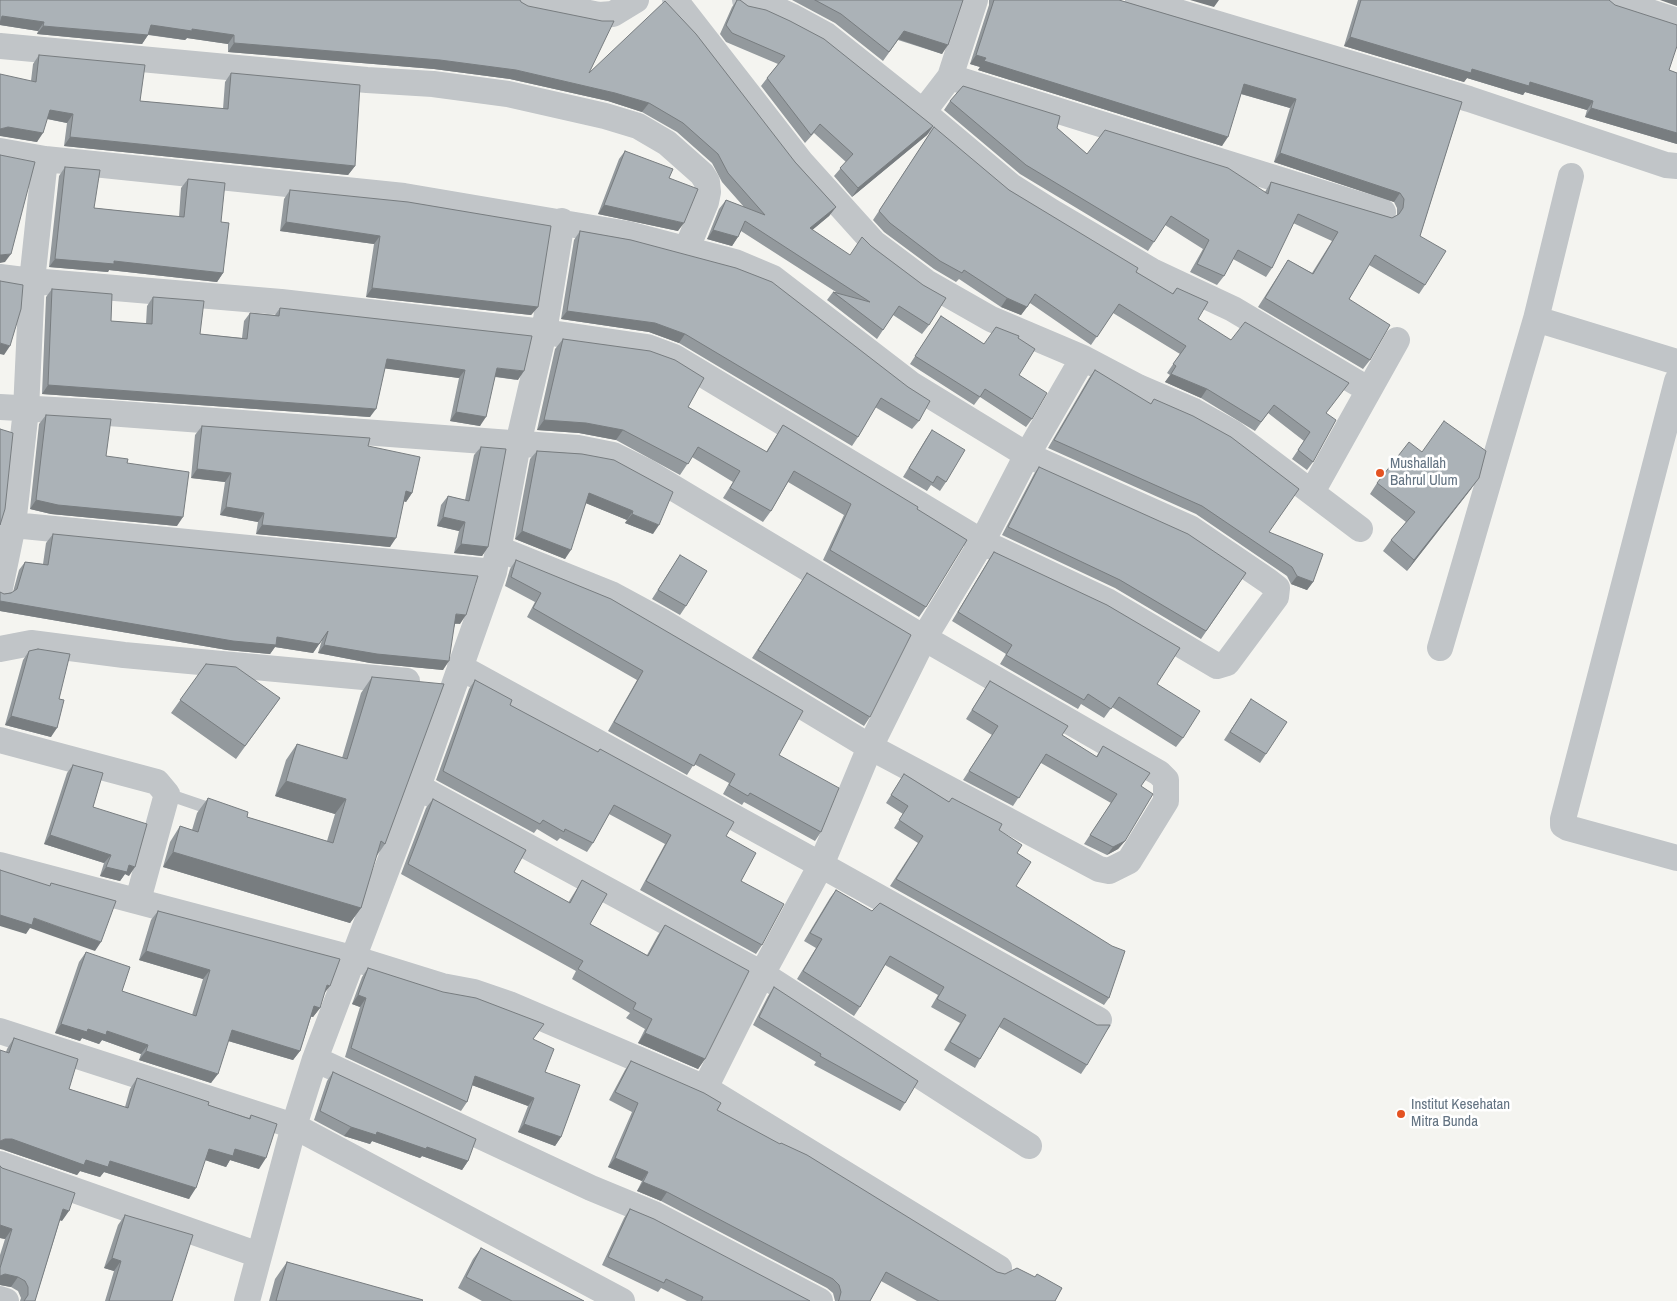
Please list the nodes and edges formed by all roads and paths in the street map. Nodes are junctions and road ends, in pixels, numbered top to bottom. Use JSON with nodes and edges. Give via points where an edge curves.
{"nodes":[{"id":1,"x":525,"y":0,"type":"edge"},
{"id":2,"x":636,"y":0,"type":"edge"},
{"id":3,"x":675,"y":0,"type":"edge"},
{"id":4,"x":745,"y":0,"type":"edge"},
{"id":5,"x":976,"y":0,"type":"edge"},
{"id":6,"x":1138,"y":0,"type":"edge"},
{"id":7,"x":1614,"y":0,"type":"edge"},
{"id":8,"x":1677,"y":20,"type":"edge"},
{"id":9,"x":0,"y":46,"type":"edge"},
{"id":10,"x":950,"y":77,"type":"junction"},
{"id":11,"x":923,"y":112,"type":"junction"},
{"id":12,"x":0,"y":151,"type":"edge"},
{"id":13,"x":45,"y":159,"type":"junction"},
{"id":14,"x":1677,"y":166,"type":"edge"},
{"id":15,"x":1571,"y":176,"type":"dead end"},
{"id":16,"x":1383,"y":212,"type":"dead end"},
{"id":17,"x":562,"y":221,"type":"junction"},
{"id":18,"x":687,"y":248,"type":"junction"},
{"id":19,"x":0,"y":277,"type":"edge"},
{"id":20,"x":32,"y":282,"type":"junction"},
{"id":21,"x":1536,"y":319,"type":"junction"},
{"id":22,"x":544,"y":332,"type":"junction"},
{"id":23,"x":1398,"y":340,"type":"dead end"},
{"id":24,"x":1083,"y":358,"type":"junction"},
{"id":25,"x":1677,"y":362,"type":"edge"},
{"id":26,"x":1677,"y":381,"type":"edge"},
{"id":27,"x":1369,"y":390,"type":"junction"},
{"id":28,"x":0,"y":407,"type":"edge"},
{"id":29,"x":26,"y":410,"type":"junction"},
{"id":30,"x":518,"y":444,"type":"junction"},
{"id":31,"x":1027,"y":454,"type":"junction"},
{"id":32,"x":1312,"y":492,"type":"junction"},
{"id":33,"x":13,"y":524,"type":"junction"},
{"id":34,"x":1360,"y":529,"type":"dead end"},
{"id":35,"x":982,"y":542,"type":"junction"},
{"id":36,"x":4,"y":549,"type":"edge"},
{"id":37,"x":497,"y":560,"type":"junction"},
{"id":38,"x":0,"y":588,"type":"edge"},
{"id":39,"x":924,"y":638,"type":"junction"},
{"id":40,"x":1440,"y":648,"type":"dead end"},
{"id":41,"x":0,"y":649,"type":"edge"},
{"id":42,"x":456,"y":676,"type":"junction"},
{"id":43,"x":0,"y":740,"type":"edge"},
{"id":44,"x":870,"y":747,"type":"junction"},
{"id":45,"x":418,"y":786,"type":"junction"},
{"id":46,"x":167,"y":794,"type":"junction"},
{"id":47,"x":229,"y":815,"type":"edge"},
{"id":48,"x":1677,"y":858,"type":"edge"},
{"id":49,"x":821,"y":864,"type":"junction"},
{"id":50,"x":0,"y":865,"type":"edge"},
{"id":51,"x":138,"y":900,"type":"junction"},
{"id":52,"x":352,"y":958,"type":"junction"},
{"id":53,"x":762,"y":974,"type":"junction"},
{"id":54,"x":1099,"y":1020,"type":"dead end"},
{"id":55,"x":0,"y":1031,"type":"edge"},
{"id":56,"x":315,"y":1059,"type":"junction"},
{"id":57,"x":705,"y":1088,"type":"junction"},
{"id":58,"x":294,"y":1126,"type":"junction"},
{"id":59,"x":1029,"y":1146,"type":"dead end"},
{"id":60,"x":0,"y":1164,"type":"edge"},
{"id":61,"x":259,"y":1255,"type":"junction"},
{"id":62,"x":999,"y":1268,"type":"dead end"},
{"id":63,"x":0,"y":1299,"type":"edge"},
{"id":64,"x":6,"y":1301,"type":"edge"},
{"id":65,"x":247,"y":1301,"type":"edge"},
{"id":66,"x":622,"y":1301,"type":"edge"},
{"id":67,"x":820,"y":1301,"type":"edge"}],
"edges":[{"from":1,"to":2,"type":"street","via":[[599,15],[613,14]]},
{"from":3,"to":24,"type":"street","via":[[801,162],[874,244],[926,282],[991,319]]},
{"from":4,"to":11,"type":"street","via":[[765,4],[826,35]]},
{"from":5,"to":10,"type":"street"},
{"from":6,"to":14,"type":"street","via":[[1469,99]]},
{"from":7,"to":8,"type":"street"},
{"from":9,"to":18,"type":"street","via":[[433,84],[508,94],[613,118],[638,126],[667,143],[707,182],[706,202]]},
{"from":10,"to":11,"type":"street"},
{"from":10,"to":16,"type":"street"},
{"from":11,"to":27,"type":"street","via":[[1011,186],[1052,212],[1152,271],[1233,309]]},
{"from":12,"to":13,"type":"street"},
{"from":13,"to":17,"type":"street","via":[[404,196]]},
{"from":13,"to":20,"type":"street"},
{"from":15,"to":21,"type":"street"},
{"from":17,"to":18,"type":"street"},
{"from":17,"to":22,"type":"street"},
{"from":18,"to":31,"type":"street","via":[[735,262],[773,278],[911,384]]},
{"from":19,"to":20,"type":"street"},
{"from":20,"to":22,"type":"street","via":[[281,302]]},
{"from":20,"to":29,"type":"street"},
{"from":21,"to":25,"type":"street"},
{"from":21,"to":40,"type":"street"},
{"from":22,"to":30,"type":"street"},
{"from":22,"to":35,"type":"street","via":[[625,342],[674,357]]},
{"from":23,"to":27,"type":"street"},
{"from":24,"to":31,"type":"street"},
{"from":24,"to":32,"type":"street","via":[[1233,433]]},
{"from":26,"to":48,"type":"street","via":[[1563,819],[1563,825],[1568,828]]},
{"from":27,"to":32,"type":"street"},
{"from":28,"to":29,"type":"street"},
{"from":29,"to":30,"type":"street","via":[[108,413]]},
{"from":29,"to":33,"type":"street"},
{"from":30,"to":37,"type":"street"},
{"from":30,"to":39,"type":"street","via":[[578,448],[613,455],[647,472]]},
{"from":31,"to":35,"type":"street"},
{"from":31,"to":35,"type":"street","via":[[1190,528],[1277,588],[1276,598],[1226,663],[1217,666],[1107,602]]},
{"from":32,"to":34,"type":"street"},
{"from":33,"to":36,"type":"street"},
{"from":33,"to":37,"type":"street"},
{"from":35,"to":39,"type":"street"},
{"from":36,"to":38,"type":"street"},
{"from":37,"to":42,"type":"street"},
{"from":37,"to":44,"type":"street","via":[[587,584],[644,612]]},
{"from":39,"to":44,"type":"street"},
{"from":39,"to":44,"type":"street","via":[[1160,773],[1166,780],[1166,801],[1129,861],[1109,871],[1099,869]]},
{"from":41,"to":42,"type":"street","via":[[31,643],[124,655]]},
{"from":42,"to":45,"type":"street"},
{"from":42,"to":49,"type":"street"},
{"from":43,"to":46,"type":"street","via":[[157,782]]},
{"from":44,"to":49,"type":"street"},
{"from":45,"to":52,"type":"street"},
{"from":45,"to":53,"type":"street"},
{"from":46,"to":47,"type":"lane"},
{"from":46,"to":51,"type":"street"},
{"from":49,"to":53,"type":"street"},
{"from":49,"to":54,"type":"street"},
{"from":50,"to":51,"type":"street"},
{"from":51,"to":52,"type":"street"},
{"from":52,"to":56,"type":"street"},
{"from":52,"to":57,"type":"street","via":[[509,1004]]},
{"from":53,"to":57,"type":"street"},
{"from":53,"to":59,"type":"street"},
{"from":55,"to":58,"type":"street"},
{"from":56,"to":58,"type":"street"},
{"from":56,"to":67,"type":"street","via":[[591,1188],[654,1214]]},
{"from":57,"to":62,"type":"street"},
{"from":58,"to":61,"type":"street"},
{"from":58,"to":66,"type":"street"},
{"from":60,"to":61,"type":"street"},
{"from":61,"to":65,"type":"street"},
{"from":63,"to":64,"type":"street"}]}
